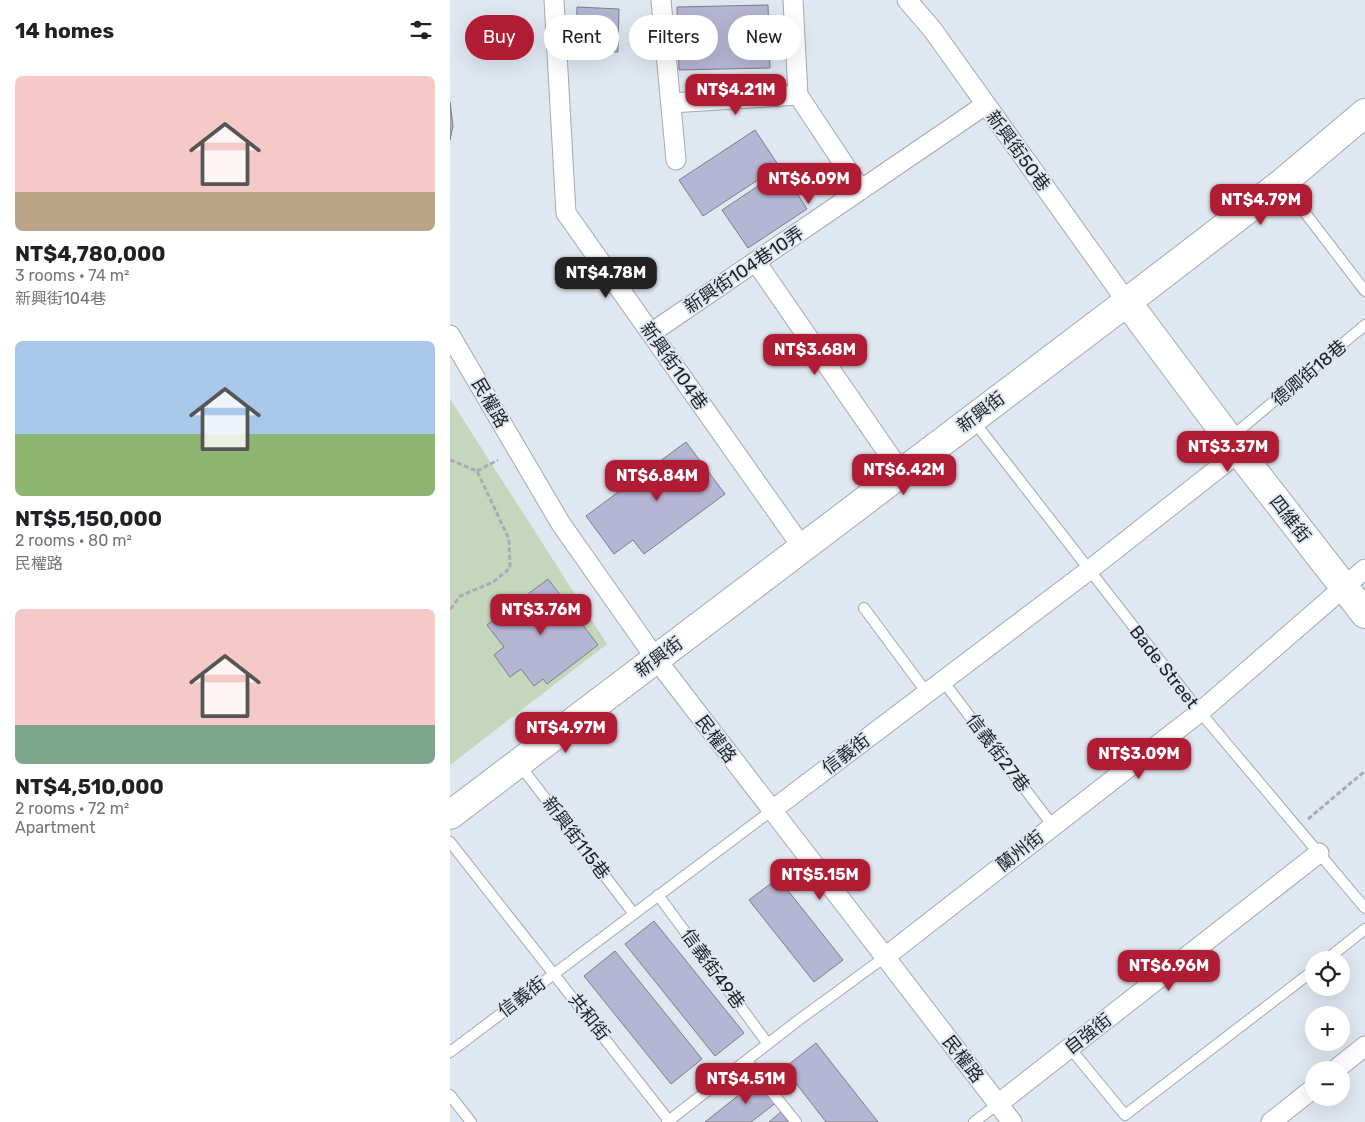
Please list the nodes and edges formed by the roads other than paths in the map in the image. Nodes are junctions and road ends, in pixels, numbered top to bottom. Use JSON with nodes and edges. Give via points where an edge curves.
{"nodes":[{"id":1,"x":554,"y":0,"type":"edge"},
{"id":2,"x":661,"y":0,"type":"edge"},
{"id":3,"x":793,"y":0,"type":"edge"},
{"id":4,"x":907,"y":0,"type":"edge"},
{"id":5,"x":798,"y":95,"type":"junction"},
{"id":6,"x":671,"y":103,"type":"junction"},
{"id":7,"x":985,"y":105,"type":"junction"},
{"id":8,"x":1365,"y":113,"type":"edge"},
{"id":9,"x":676,"y":160,"type":"dead end"},
{"id":10,"x":1282,"y":183,"type":"junction"},
{"id":11,"x":861,"y":190,"type":"junction"},
{"id":12,"x":756,"y":262,"type":"junction"},
{"id":13,"x":1365,"y":292,"type":"edge"},
{"id":14,"x":1128,"y":302,"type":"junction"},
{"id":15,"x":1365,"y":325,"type":"edge"},
{"id":16,"x":651,"y":333,"type":"junction"},
{"id":17,"x":450,"y":335,"type":"edge"},
{"id":18,"x":971,"y":418,"type":"junction"},
{"id":19,"x":1234,"y":446,"type":"junction"},
{"id":20,"x":901,"y":472,"type":"junction"},
{"id":21,"x":802,"y":547,"type":"junction"},
{"id":22,"x":1365,"y":569,"type":"edge"},
{"id":23,"x":1088,"y":571,"type":"junction"},
{"id":24,"x":1344,"y":588,"type":"junction"},
{"id":25,"x":864,"y":608,"type":"dead end"},
{"id":26,"x":1365,"y":614,"type":"edge"},
{"id":27,"x":656,"y":659,"type":"junction"},
{"id":28,"x":943,"y":681,"type":"junction"},
{"id":29,"x":927,"y":693,"type":"junction"},
{"id":30,"x":1200,"y":712,"type":"junction"},
{"id":31,"x":518,"y":763,"type":"junction"},
{"id":32,"x":771,"y":811,"type":"junction"},
{"id":33,"x":450,"y":815,"type":"edge"},
{"id":34,"x":1053,"y":826,"type":"junction"},
{"id":35,"x":450,"y":842,"type":"edge"},
{"id":36,"x":1319,"y":853,"type":"junction"},
{"id":37,"x":658,"y":895,"type":"junction"},
{"id":38,"x":1365,"y":908,"type":"edge"},
{"id":39,"x":634,"y":914,"type":"junction"},
{"id":40,"x":1365,"y":928,"type":"edge"},
{"id":41,"x":1337,"y":951,"type":"edge"},
{"id":42,"x":885,"y":957,"type":"junction"},
{"id":43,"x":555,"y":972,"type":"junction"},
{"id":44,"x":1305,"y":977,"type":"edge"},
{"id":45,"x":768,"y":1044,"type":"junction"},
{"id":46,"x":1365,"y":1046,"type":"edge"},
{"id":47,"x":1070,"y":1048,"type":"junction"},
{"id":48,"x":450,"y":1052,"type":"edge"},
{"id":49,"x":747,"y":1061,"type":"junction"},
{"id":50,"x":1346,"y":1061,"type":"edge"},
{"id":51,"x":450,"y":1095,"type":"edge"},
{"id":52,"x":1305,"y":1095,"type":"edge"},
{"id":53,"x":998,"y":1104,"type":"junction"},
{"id":54,"x":669,"y":1121,"type":"edge"},
{"id":55,"x":471,"y":1122,"type":"edge"},
{"id":56,"x":796,"y":1122,"type":"edge"},
{"id":57,"x":974,"y":1122,"type":"edge"},
{"id":58,"x":1012,"y":1122,"type":"edge"},
{"id":59,"x":1271,"y":1122,"type":"edge"}],
"edges":[{"from":1,"to":16,"type":"street","name":"新興街104巷","via":[[566,213]]},
{"from":2,"to":6,"type":"street"},
{"from":3,"to":5,"type":"street"},
{"from":4,"to":7,"type":"street","name":"新興街50巷","via":[[932,29]]},
{"from":5,"to":6,"type":"street"},
{"from":5,"to":11,"type":"street"},
{"from":6,"to":9,"type":"street"},
{"from":7,"to":11,"type":"street","name":"新興街104巷10弄"},
{"from":7,"to":14,"type":"street","name":"新興街50巷"},
{"from":8,"to":10,"type":"main road","name":"新興街"},
{"from":10,"to":13,"type":"lane"},
{"from":10,"to":14,"type":"main road","name":"新興街"},
{"from":11,"to":12,"type":"street","name":"新興街104巷10弄"},
{"from":12,"to":16,"type":"street","name":"新興街104巷10弄"},
{"from":12,"to":20,"type":"street"},
{"from":14,"to":18,"type":"main road","name":"新興街"},
{"from":14,"to":19,"type":"main road","name":"四維街"},
{"from":15,"to":19,"type":"lane","name":"德卿街18巷"},
{"from":16,"to":21,"type":"street","name":"新興街104巷"},
{"from":17,"to":27,"type":"street","name":"民權路","via":[[561,524]]},
{"from":18,"to":20,"type":"main road","name":"新興街"},
{"from":18,"to":23,"type":"lane","name":"Bade Street"},
{"from":19,"to":23,"type":"street","name":"信義街"},
{"from":19,"to":24,"type":"main road","name":"四維街"},
{"from":20,"to":21,"type":"main road","name":"新興街"},
{"from":21,"to":27,"type":"main road","name":"新興街"},
{"from":22,"to":24,"type":"street","name":"蘭州街"},
{"from":23,"to":28,"type":"street","name":"信義街"},
{"from":23,"to":30,"type":"lane","name":"Bade Street"},
{"from":24,"to":26,"type":"main road","name":"四維街"},
{"from":24,"to":30,"type":"street","name":"蘭州街"},
{"from":25,"to":29,"type":"lane"},
{"from":27,"to":31,"type":"main road","name":"新興街"},
{"from":27,"to":32,"type":"street","name":"民權路"},
{"from":28,"to":29,"type":"street","name":"信義街"},
{"from":28,"to":34,"type":"lane","name":"信義街27巷"},
{"from":29,"to":32,"type":"street","name":"信義街"},
{"from":30,"to":34,"type":"street","name":"蘭州街"},
{"from":30,"to":36,"type":"lane","name":"Bade Street"},
{"from":31,"to":33,"type":"main road","name":"新興街"},
{"from":31,"to":39,"type":"lane","name":"新興街115巷"},
{"from":32,"to":37,"type":"lane","name":"信義街"},
{"from":32,"to":42,"type":"street","name":"民權路"},
{"from":34,"to":42,"type":"street","name":"蘭州街"},
{"from":35,"to":43,"type":"lane","name":"共和街"},
{"from":36,"to":38,"type":"lane","name":"Bade Street"},
{"from":36,"to":47,"type":"street","name":"自強街"},
{"from":37,"to":39,"type":"lane","name":"信義街"},
{"from":37,"to":45,"type":"lane","name":"信義街49巷"},
{"from":39,"to":43,"type":"lane","name":"信義街"},
{"from":40,"to":41,"type":"lane"},
{"from":42,"to":45,"type":"lane","name":"蘭州街"},
{"from":42,"to":53,"type":"street","name":"民權路"},
{"from":43,"to":48,"type":"lane","name":"信義街"},
{"from":43,"to":54,"type":"lane","name":"共和街"},
{"from":44,"to":47,"type":"lane","via":[[1125,1115]]},
{"from":45,"to":49,"type":"lane","name":"蘭州街"},
{"from":46,"to":50,"type":"street"},
{"from":47,"to":53,"type":"street","name":"自強街"},
{"from":49,"to":54,"type":"lane","name":"蘭州街"},
{"from":49,"to":56,"type":"lane"},
{"from":51,"to":55,"type":"lane"},
{"from":52,"to":59,"type":"street"},
{"from":53,"to":57,"type":"lane","name":"自強街"},
{"from":53,"to":58,"type":"street","name":"民權路"}]}
